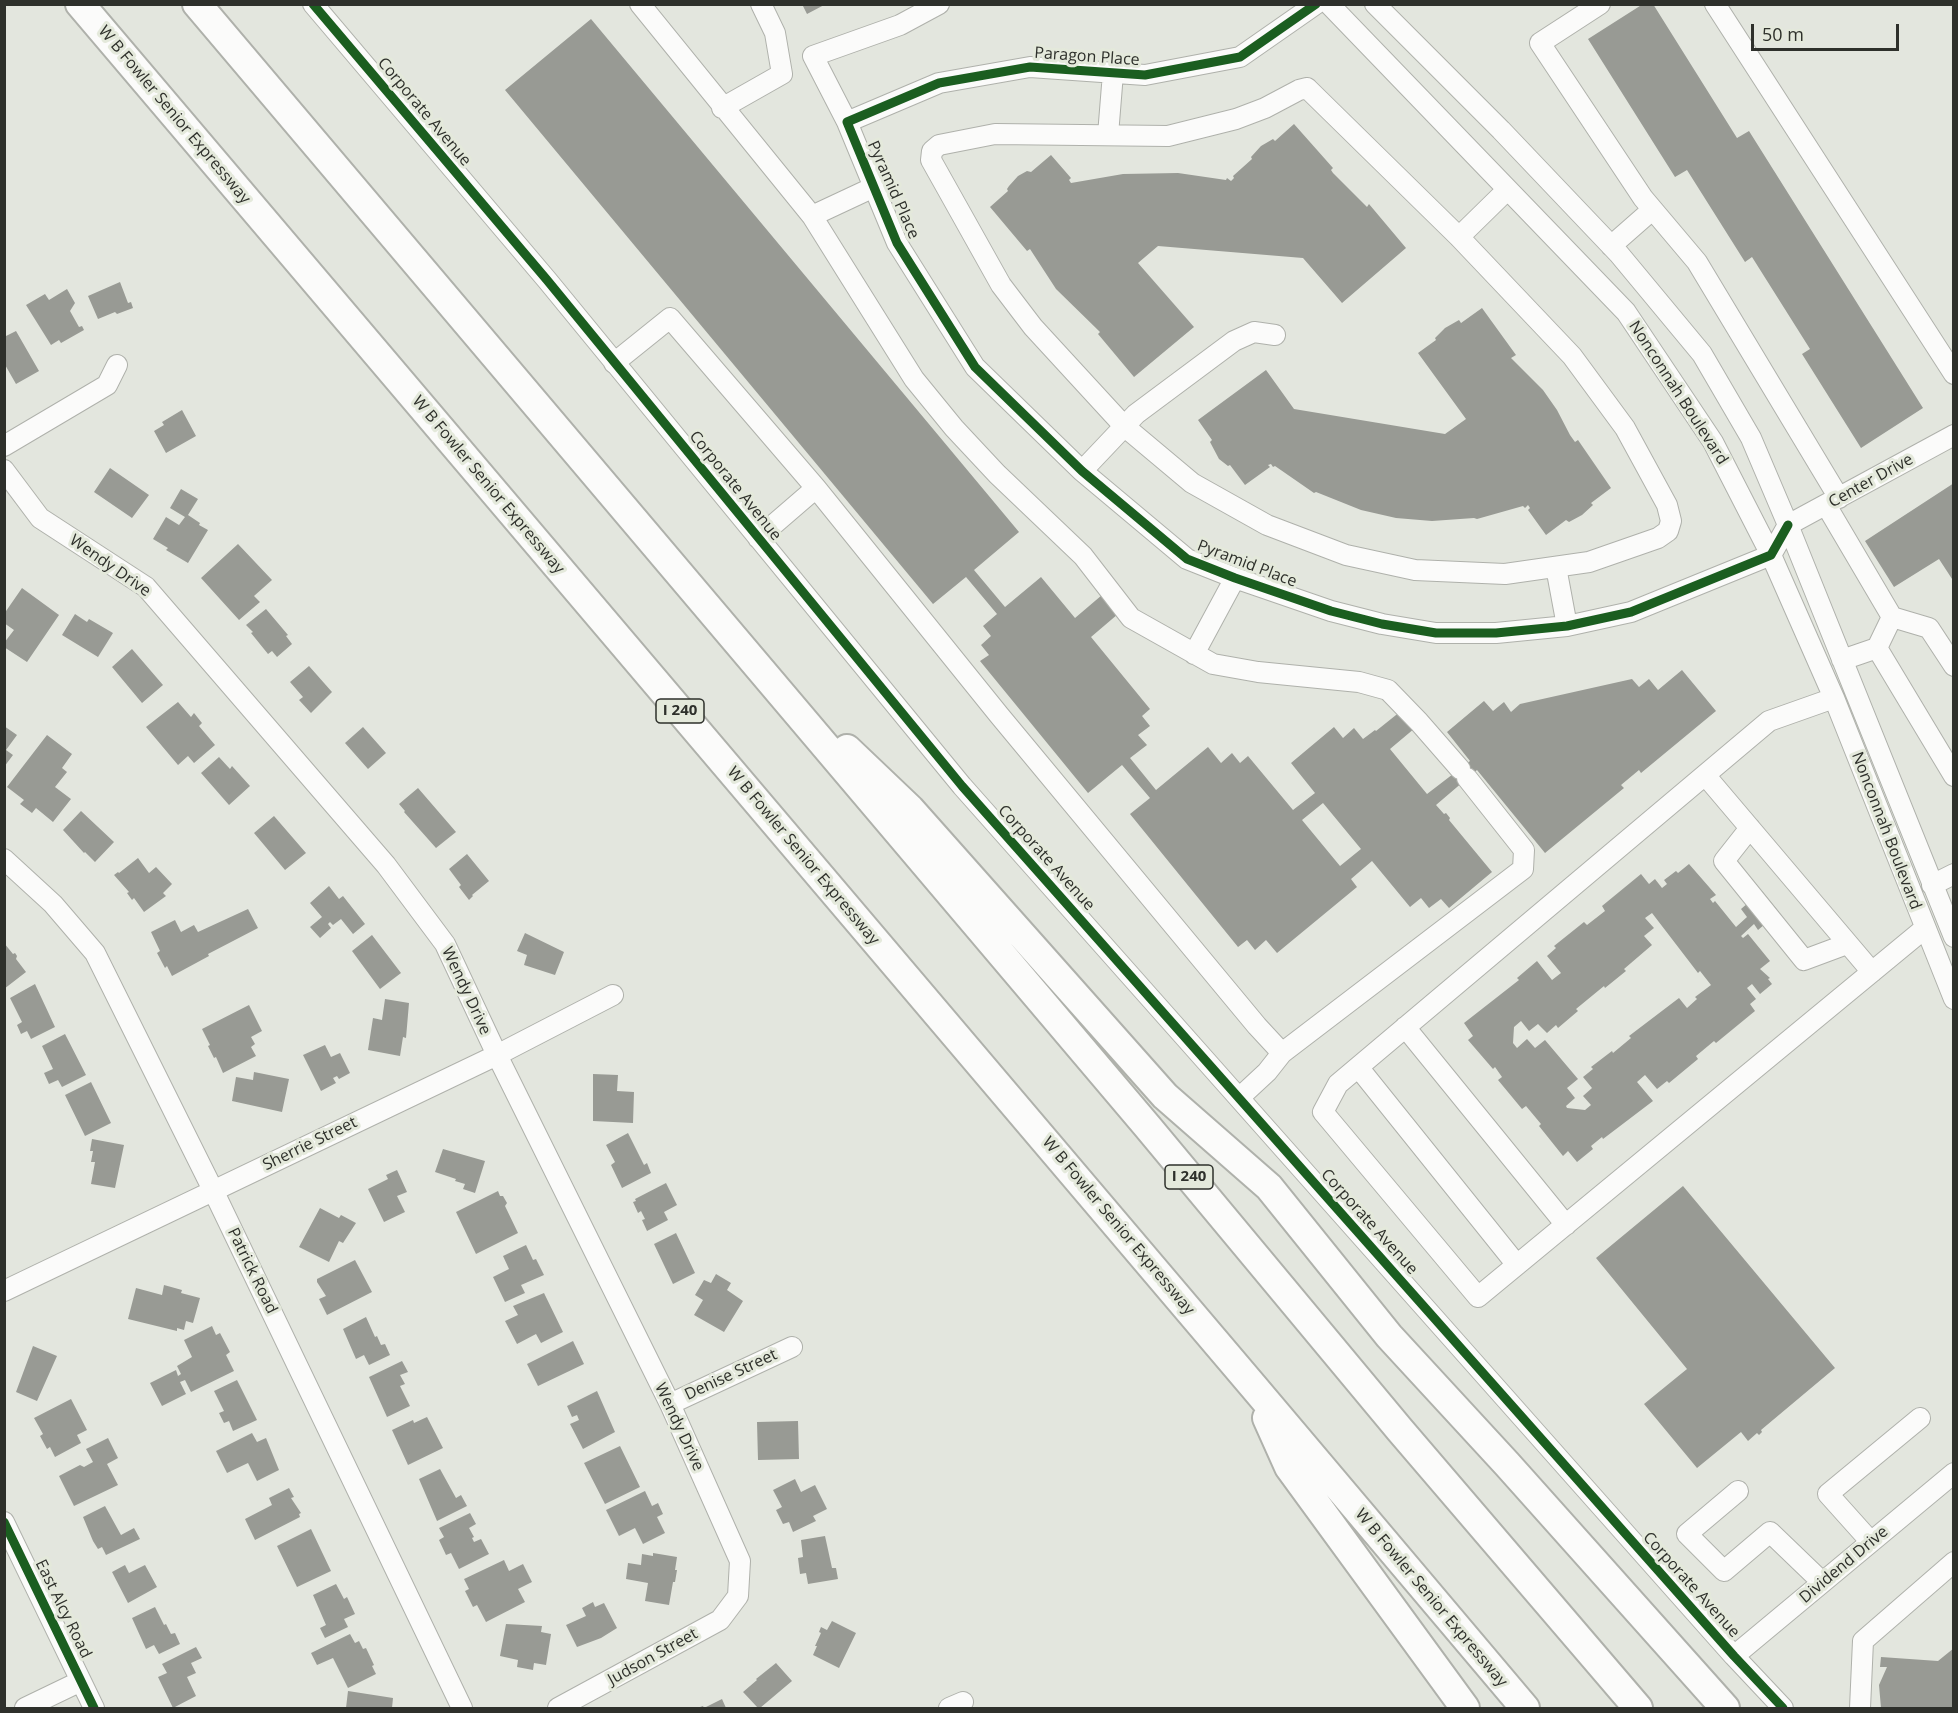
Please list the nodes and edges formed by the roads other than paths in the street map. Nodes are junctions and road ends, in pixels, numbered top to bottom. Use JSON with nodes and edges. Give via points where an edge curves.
{"nodes":[{"id":1,"x":80,"y":4,"type":"edge"},
{"id":2,"x":197,"y":4,"type":"edge"},
{"id":3,"x":313,"y":4,"type":"edge"},
{"id":4,"x":640,"y":4,"type":"edge"},
{"id":5,"x":761,"y":4,"type":"edge"},
{"id":6,"x":939,"y":4,"type":"edge"},
{"id":7,"x":1316,"y":4,"type":"edge"},
{"id":8,"x":1329,"y":4,"type":"edge"},
{"id":9,"x":1375,"y":4,"type":"edge"},
{"id":10,"x":1600,"y":4,"type":"edge"},
{"id":11,"x":1715,"y":4,"type":"edge"},
{"id":12,"x":1113,"y":73,"type":"junction"},
{"id":13,"x":723,"y":108,"type":"junction"},
{"id":14,"x":847,"y":122,"type":"junction"},
{"id":15,"x":1108,"y":135,"type":"junction"},
{"id":16,"x":874,"y":187,"type":"junction"},
{"id":17,"x":1507,"y":190,"type":"junction"},
{"id":18,"x":1652,"y":210,"type":"junction"},
{"id":19,"x":812,"y":216,"type":"junction"},
{"id":20,"x":1459,"y":237,"type":"junction"},
{"id":21,"x":1611,"y":246,"type":"junction"},
{"id":22,"x":1275,"y":335,"type":"dead end"},
{"id":23,"x":614,"y":363,"type":"junction"},
{"id":24,"x":117,"y":365,"type":"dead end"},
{"id":25,"x":1953,"y":374,"type":"edge"},
{"id":26,"x":1124,"y":426,"type":"junction"},
{"id":27,"x":1953,"y":436,"type":"edge"},
{"id":28,"x":4,"y":446,"type":"edge"},
{"id":29,"x":4,"y":470,"type":"edge"},
{"id":30,"x":1082,"y":471,"type":"junction"},
{"id":31,"x":816,"y":489,"type":"junction"},
{"id":32,"x":1833,"y":501,"type":"junction"},
{"id":33,"x":1788,"y":525,"type":"junction"},
{"id":34,"x":758,"y":538,"type":"junction"},
{"id":35,"x":1771,"y":555,"type":"junction"},
{"id":36,"x":1556,"y":567,"type":"junction"},
{"id":37,"x":1235,"y":578,"type":"junction"},
{"id":38,"x":1893,"y":617,"type":"junction"},
{"id":39,"x":1567,"y":626,"type":"junction"},
{"id":40,"x":739,"y":646,"type":"junction"},
{"id":41,"x":1877,"y":648,"type":"junction"},
{"id":42,"x":1194,"y":654,"type":"junction"},
{"id":43,"x":1842,"y":660,"type":"junction"},
{"id":44,"x":1953,"y":666,"type":"edge"},
{"id":45,"x":1834,"y":698,"type":"junction"},
{"id":46,"x":1705,"y":775,"type":"junction"},
{"id":47,"x":1953,"y":776,"type":"edge"},
{"id":48,"x":1750,"y":828,"type":"junction"},
{"id":49,"x":4,"y":859,"type":"edge"},
{"id":50,"x":1953,"y":874,"type":"edge"},
{"id":51,"x":1932,"y":885,"type":"junction"},
{"id":52,"x":1924,"y":929,"type":"junction"},
{"id":53,"x":1953,"y":937,"type":"edge"},
{"id":54,"x":1847,"y":944,"type":"junction"},
{"id":55,"x":1872,"y":972,"type":"junction"},
{"id":56,"x":613,"y":996,"type":"dead end"},
{"id":57,"x":1953,"y":999,"type":"edge"},
{"id":58,"x":1405,"y":1027,"type":"junction"},
{"id":59,"x":1282,"y":1053,"type":"junction"},
{"id":60,"x":497,"y":1055,"type":"junction"},
{"id":61,"x":1358,"y":1067,"type":"junction"},
{"id":62,"x":1239,"y":1098,"type":"junction"},
{"id":63,"x":213,"y":1190,"type":"junction"},
{"id":64,"x":1566,"y":1225,"type":"junction"},
{"id":65,"x":1517,"y":1265,"type":"junction"},
{"id":66,"x":4,"y":1291,"type":"edge"},
{"id":67,"x":792,"y":1347,"type":"dead end"},
{"id":68,"x":1253,"y":1386,"type":"junction"},
{"id":69,"x":670,"y":1404,"type":"junction"},
{"id":70,"x":1920,"y":1418,"type":"dead end"},
{"id":71,"x":1953,"y":1473,"type":"edge"},
{"id":72,"x":1738,"y":1491,"type":"dead end"},
{"id":73,"x":4,"y":1522,"type":"edge"},
{"id":74,"x":1871,"y":1542,"type":"junction"},
{"id":75,"x":1953,"y":1562,"type":"edge"},
{"id":76,"x":1822,"y":1582,"type":"junction"},
{"id":77,"x":738,"y":1596,"type":"joint"},
{"id":78,"x":1734,"y":1656,"type":"junction"},
{"id":79,"x":81,"y":1681,"type":"junction"},
{"id":80,"x":25,"y":1708,"type":"edge"},
{"id":81,"x":94,"y":1708,"type":"edge"},
{"id":82,"x":462,"y":1708,"type":"edge"},
{"id":83,"x":558,"y":1708,"type":"edge"},
{"id":84,"x":1465,"y":1708,"type":"edge"},
{"id":85,"x":1525,"y":1708,"type":"edge"},
{"id":86,"x":1638,"y":1708,"type":"edge"},
{"id":87,"x":1725,"y":1708,"type":"edge"},
{"id":88,"x":1783,"y":1708,"type":"edge"},
{"id":89,"x":1860,"y":1708,"type":"edge"}],
"edges":[{"from":1,"to":68,"type":"highway","name":"W B Fowler Senior Expressway","number":"I 240"},
{"from":2,"to":40,"type":"highway","number":"I 240"},
{"from":3,"to":23,"type":"street","name":"Corporate Avenue"},
{"from":4,"to":13,"type":"street"},
{"from":5,"to":13,"type":"street","via":[[775,33],[782,74]]},
{"from":6,"to":14,"type":"street","name":"Pyramid Place","via":[[900,25],[813,56]]},
{"from":7,"to":12,"type":"street","name":"Paragon Place","via":[[1240,57],[1145,75]]},
{"from":8,"to":17,"type":"street","name":"Nonconnah Boulevard"},
{"from":9,"to":21,"type":"street","name":"Nonconnah Boulevard"},
{"from":10,"to":18,"type":"street","via":[[1540,43]]},
{"from":11,"to":25,"type":"street"},
{"from":12,"to":14,"type":"street","name":"Paragon Place","via":[[1030,67],[939,83]]},
{"from":12,"to":15,"type":"street"},
{"from":13,"to":19,"type":"street"},
{"from":14,"to":16,"type":"street","name":"Pyramid Place"},
{"from":15,"to":20,"type":"street","via":[[1168,136],[1265,108],[1307,88]]},
{"from":15,"to":26,"type":"street","via":[[995,134],[939,146],[932,151],[931,160],[1001,285],[1032,327]]},
{"from":16,"to":19,"type":"street"},
{"from":16,"to":30,"type":"street","name":"Pyramid Place","via":[[897,243],[975,367]]},
{"from":17,"to":20,"type":"street"},
{"from":17,"to":35,"type":"street","name":"Nonconnah Boulevard","via":[[1626,312],[1713,442]]},
{"from":18,"to":21,"type":"street"},
{"from":18,"to":32,"type":"street","via":[[1697,262]]},
{"from":19,"to":42,"type":"street","via":[[914,379],[954,428],[1083,556],[1131,618]]},
{"from":20,"to":36,"type":"street","via":[[1572,356],[1624,428],[1667,505],[1671,521],[1668,531],[1658,538],[1589,562]]},
{"from":21,"to":33,"type":"street","name":"Nonconnah Boulevard","via":[[1702,354],[1751,438]]},
{"from":22,"to":26,"type":"street","via":[[1254,332],[1234,341]]},
{"from":23,"to":31,"type":"street","via":[[670,318]]},
{"from":23,"to":34,"type":"street","name":"Corporate Avenue"},
{"from":24,"to":28,"type":"street","via":[[107,385]]},
{"from":26,"to":30,"type":"street"},
{"from":26,"to":36,"type":"street","via":[[1192,483],[1267,525],[1346,555],[1415,570],[1505,574]]},
{"from":27,"to":32,"type":"street","name":"Center Drive"},
{"from":29,"to":60,"type":"street","name":"Wendy Drive","via":[[40,518],[146,587],[386,865],[445,944]]},
{"from":30,"to":37,"type":"street","name":"Pyramid Place","via":[[1187,559]]},
{"from":31,"to":34,"type":"street"},
{"from":31,"to":59,"type":"street","via":[[991,706]]},
{"from":32,"to":33,"type":"street","name":"Center Drive"},
{"from":32,"to":38,"type":"street"},
{"from":33,"to":35,"type":"street"},
{"from":33,"to":43,"type":"street","name":"Nonconnah Boulevard"},
{"from":34,"to":62,"type":"street","name":"Corporate Avenue","via":[[962,786]]},
{"from":35,"to":39,"type":"street","name":"Pyramid Place","via":[[1631,612]]},
{"from":35,"to":45,"type":"street","name":"Nonconnah Boulevard"},
{"from":36,"to":39,"type":"street"},
{"from":37,"to":39,"type":"street","name":"Pyramid Place","via":[[1331,611],[1436,633],[1496,633]]},
{"from":37,"to":42,"type":"street"},
{"from":38,"to":41,"type":"street"},
{"from":38,"to":44,"type":"street","via":[[1929,628]]},
{"from":40,"to":86,"type":"highway","number":"I 240"},
{"from":40,"to":87,"type":"highway","via":[[910,809],[1165,1096],[1269,1188],[1389,1336]]},
{"from":41,"to":43,"type":"street"},
{"from":41,"to":47,"type":"street"},
{"from":42,"to":59,"type":"street","via":[[1213,664],[1359,682],[1388,690],[1524,850],[1523,869]]},
{"from":43,"to":51,"type":"street","name":"Nonconnah Boulevard"},
{"from":45,"to":46,"type":"street","via":[[1769,721]]},
{"from":45,"to":52,"type":"street","name":"Nonconnah Boulevard"},
{"from":46,"to":48,"type":"street"},
{"from":46,"to":58,"type":"street"},
{"from":48,"to":54,"type":"street"},
{"from":48,"to":54,"type":"street","via":[[1724,861],[1804,960]]},
{"from":49,"to":63,"type":"street","name":"Patrick Road","via":[[53,904],[95,953]]},
{"from":50,"to":51,"type":"street"},
{"from":51,"to":53,"type":"street","name":"Nonconnah Boulevard"},
{"from":52,"to":55,"type":"street"},
{"from":52,"to":57,"type":"street","name":"Nonconnah Boulevard"},
{"from":54,"to":55,"type":"street"},
{"from":55,"to":64,"type":"street"},
{"from":56,"to":60,"type":"street","name":"Sherrie Street"},
{"from":58,"to":61,"type":"street"},
{"from":58,"to":64,"type":"street"},
{"from":59,"to":62,"type":"street"},
{"from":60,"to":63,"type":"street","name":"Sherrie Street"},
{"from":60,"to":69,"type":"street","name":"Wendy Drive"},
{"from":61,"to":65,"type":"street"},
{"from":61,"to":65,"type":"street","via":[[1338,1084],[1323,1112],[1478,1297]]},
{"from":62,"to":78,"type":"street","name":"Corporate Avenue"},
{"from":63,"to":66,"type":"street","name":"Sherrie Street"},
{"from":63,"to":82,"type":"street","name":"Patrick Road"},
{"from":64,"to":65,"type":"street"},
{"from":67,"to":69,"type":"street","name":"Denise Street"},
{"from":68,"to":84,"type":"highway","via":[[1289,1467]]},
{"from":68,"to":85,"type":"highway","name":"W B Fowler Senior Expressway","number":"I 240"},
{"from":69,"to":77,"type":"street","name":"Wendy Drive","via":[[740,1561]]},
{"from":70,"to":74,"type":"street","via":[[1828,1494]]},
{"from":71,"to":74,"type":"street","name":"Dividend Drive"},
{"from":72,"to":76,"type":"street","via":[[1687,1534],[1724,1571],[1770,1532]]},
{"from":73,"to":79,"type":"street","name":"East Alcy Road"},
{"from":74,"to":76,"type":"street","name":"Dividend Drive"},
{"from":75,"to":89,"type":"street","via":[[1863,1641]]},
{"from":76,"to":78,"type":"street","name":"Dividend Drive"},
{"from":77,"to":83,"type":"street","name":"Judson Street","via":[[720,1620]]},
{"from":78,"to":88,"type":"street","name":"Corporate Avenue"},
{"from":79,"to":80,"type":"street"},
{"from":79,"to":81,"type":"street","name":"East Alcy Road"}]}
